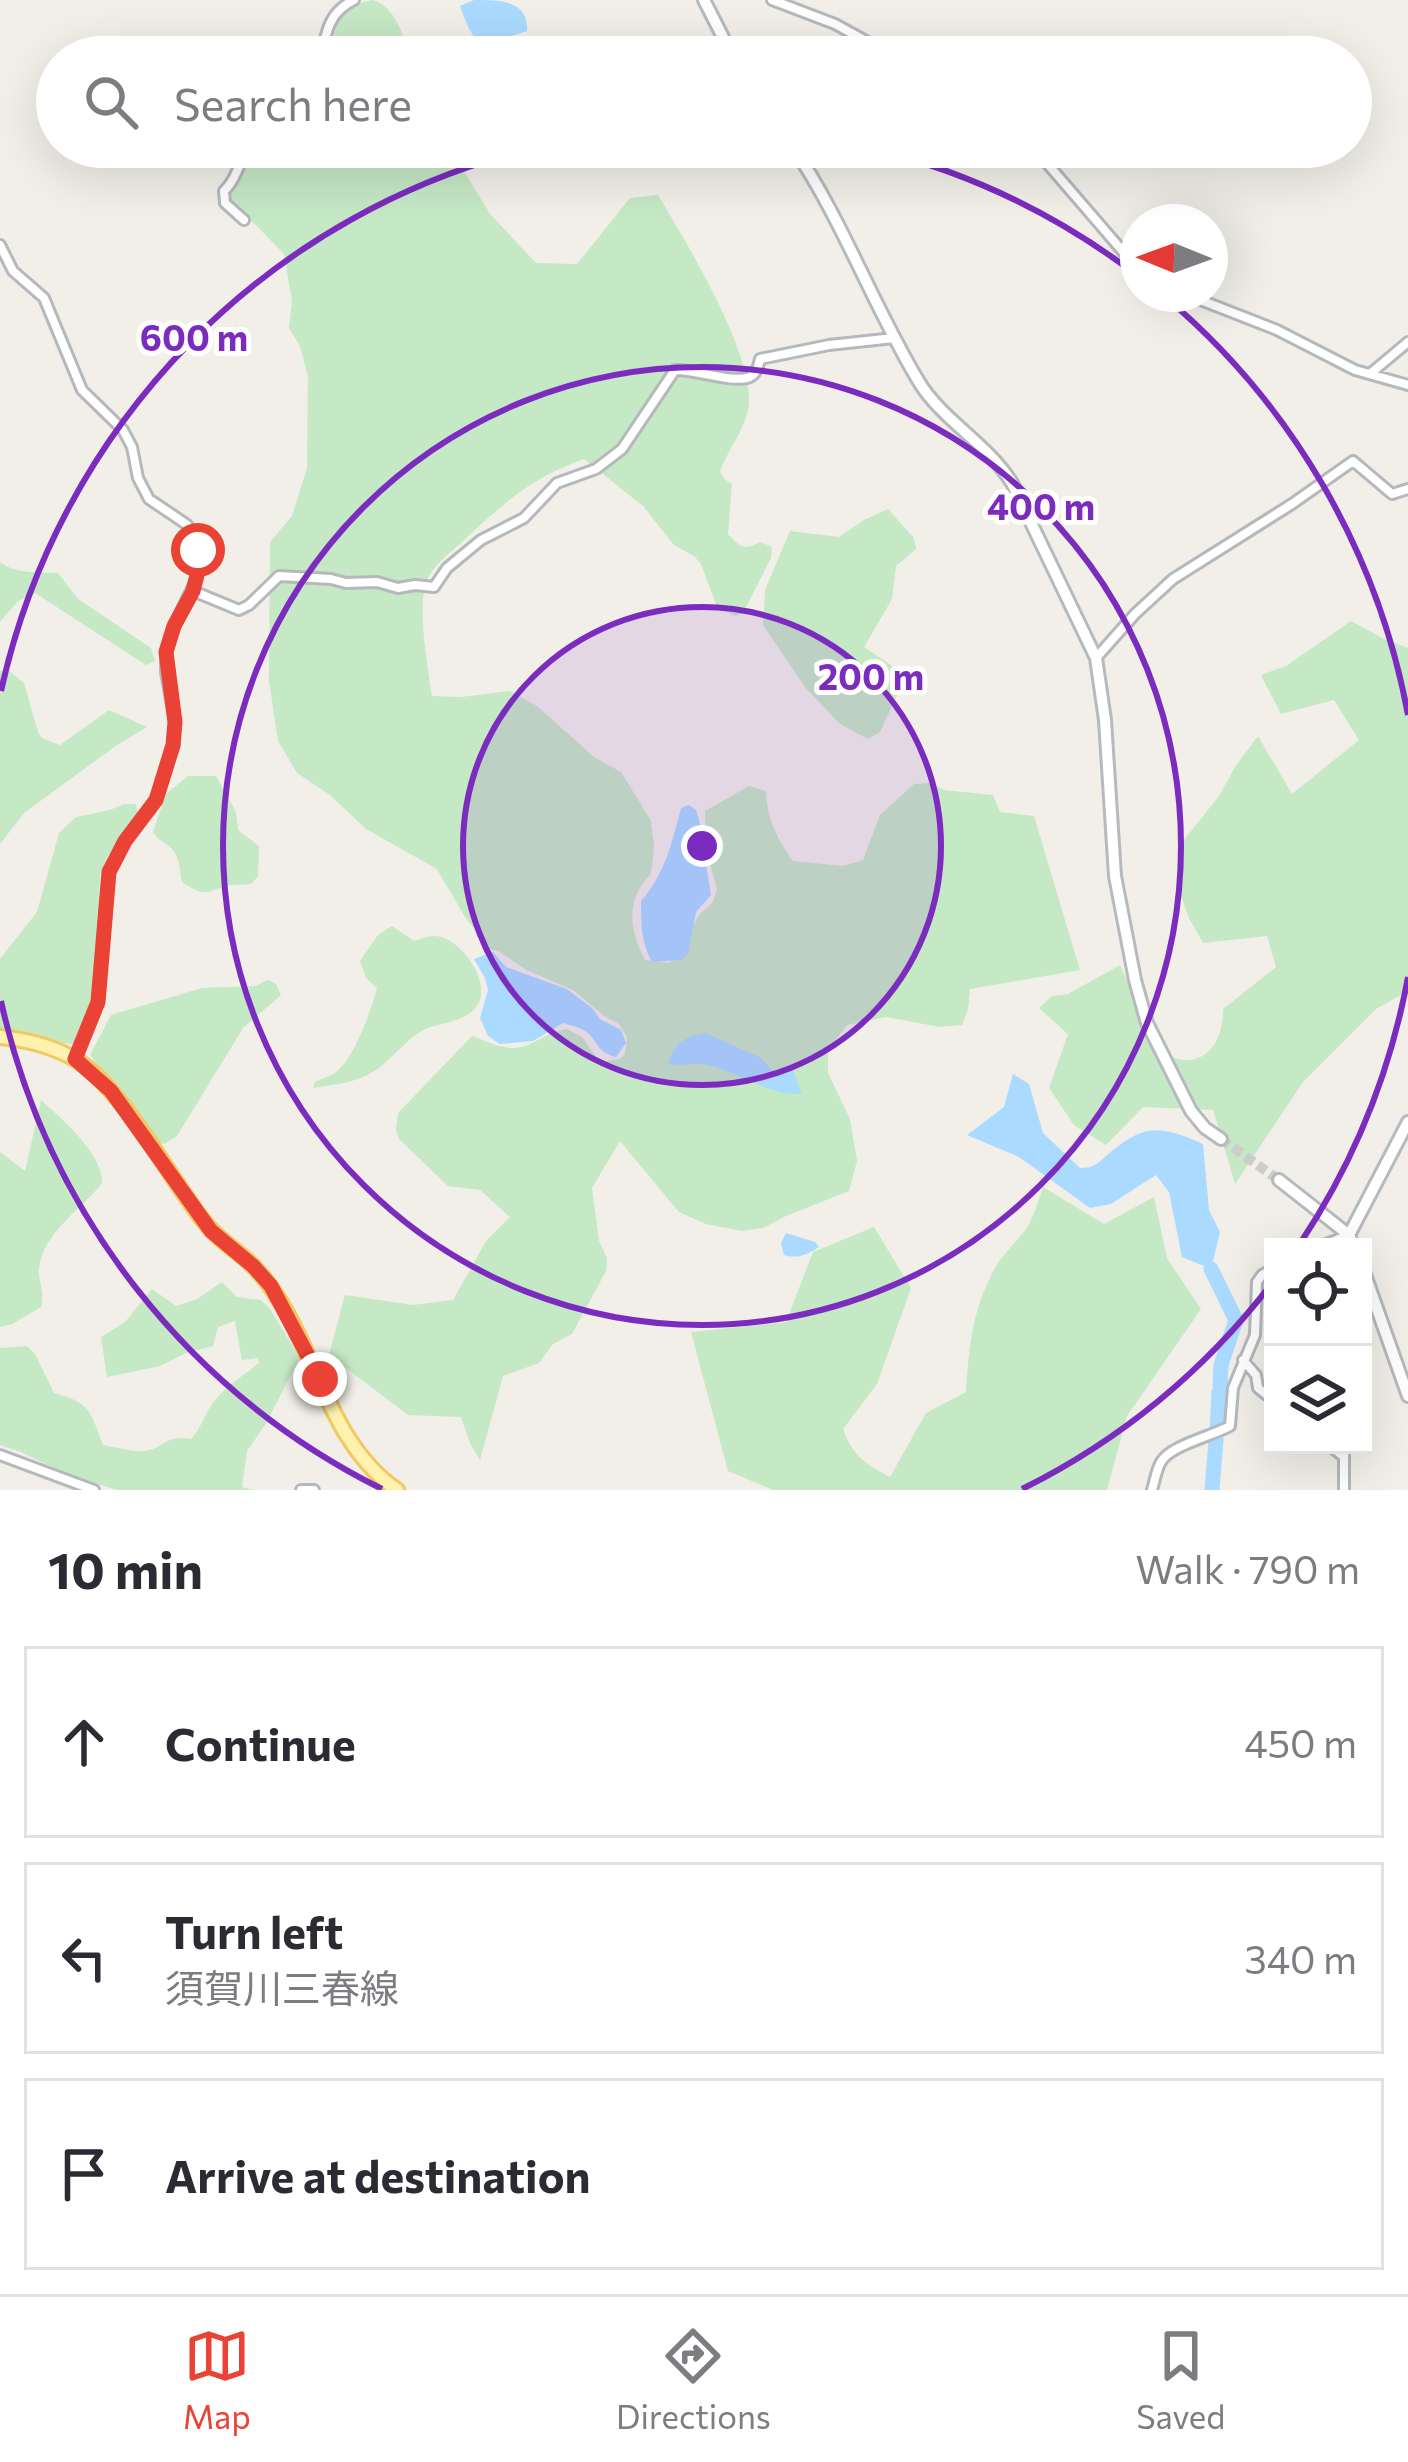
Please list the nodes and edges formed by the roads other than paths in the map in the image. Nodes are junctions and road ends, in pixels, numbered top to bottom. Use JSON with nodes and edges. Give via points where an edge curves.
{"nodes":[{"id":1,"x":354,"y":0,"type":"edge"},
{"id":2,"x":704,"y":0,"type":"edge"},
{"id":3,"x":772,"y":0,"type":"edge"},
{"id":4,"x":324,"y":36,"type":"edge"},
{"id":5,"x":722,"y":36,"type":"edge"},
{"id":6,"x":857,"y":36,"type":"edge"},
{"id":7,"x":238,"y":168,"type":"edge"},
{"id":8,"x":805,"y":168,"type":"edge"},
{"id":9,"x":1051,"y":168,"type":"edge"},
{"id":10,"x":244,"y":220,"type":"dead end"},
{"id":11,"x":0,"y":244,"type":"edge"},
{"id":12,"x":1120,"y":248,"type":"edge"},
{"id":13,"x":1228,"y":311,"type":"edge"},
{"id":14,"x":895,"y":338,"type":"junction"},
{"id":15,"x":1408,"y":342,"type":"edge"},
{"id":16,"x":1370,"y":374,"type":"junction"},
{"id":17,"x":1408,"y":385,"type":"edge"},
{"id":18,"x":1408,"y":489,"type":"edge"},
{"id":19,"x":193,"y":591,"type":"junction"},
{"id":20,"x":1096,"y":658,"type":"junction"},
{"id":21,"x":0,"y":1037,"type":"edge"},
{"id":22,"x":75,"y":1059,"type":"junction"},
{"id":23,"x":1408,"y":1122,"type":"edge"},
{"id":24,"x":1221,"y":1139,"type":"tunnel mouth"},
{"id":25,"x":1279,"y":1180,"type":"tunnel mouth"},
{"id":26,"x":1348,"y":1238,"type":"edge"},
{"id":27,"x":1353,"y":1238,"type":"edge"},
{"id":28,"x":1264,"y":1274,"type":"edge"},
{"id":29,"x":1372,"y":1294,"type":"edge"},
{"id":30,"x":1243,"y":1360,"type":"junction"},
{"id":31,"x":1264,"y":1396,"type":"edge"},
{"id":32,"x":1408,"y":1396,"type":"edge"},
{"id":33,"x":1340,"y":1454,"type":"edge"},
{"id":34,"x":1344,"y":1454,"type":"edge"},
{"id":35,"x":0,"y":1455,"type":"edge"},
{"id":36,"x":1345,"y":1458,"type":"junction"},
{"id":37,"x":94,"y":1490,"type":"edge"},
{"id":38,"x":301,"y":1490,"type":"edge"},
{"id":39,"x":314,"y":1490,"type":"edge"},
{"id":40,"x":397,"y":1490,"type":"edge"},
{"id":41,"x":1152,"y":1490,"type":"edge"},
{"id":42,"x":1344,"y":1490,"type":"edge"}],
"edges":[{"from":1,"to":4,"type":"street"},
{"from":2,"to":5,"type":"main road"},
{"from":3,"to":6,"type":"street"},
{"from":7,"to":10,"type":"street","via":[[224,203]]},
{"from":8,"to":14,"type":"main road"},
{"from":9,"to":12,"type":"street"},
{"from":11,"to":19,"type":"street","via":[[13,271],[48,304],[82,390],[124,430],[149,499],[194,533]]},
{"from":13,"to":16,"type":"street"},
{"from":14,"to":19,"type":"street","via":[[760,359],[750,377],[675,370],[612,459],[556,483],[434,587],[279,576],[239,610]]},
{"from":14,"to":20,"type":"main road","via":[[929,397],[1006,472]]},
{"from":15,"to":16,"type":"street"},
{"from":16,"to":17,"type":"street"},
{"from":18,"to":20,"type":"street","via":[[1392,494],[1353,461],[1173,579]]},
{"from":19,"to":22,"type":"street","via":[[166,652],[173,745],[156,800],[109,872],[98,1002]]},
{"from":20,"to":24,"type":"main road","via":[[1115,876],[1136,980],[1177,1088]]},
{"from":21,"to":22,"type":"main road"},
{"from":22,"to":40,"type":"main road","via":[[111,1091],[211,1231],[271,1286],[349,1444]]},
{"from":23,"to":27,"type":"main road"},
{"from":25,"to":26,"type":"main road"},
{"from":28,"to":30,"type":"street"},
{"from":29,"to":32,"type":"main road"},
{"from":30,"to":31,"type":"street"},
{"from":30,"to":41,"type":"street","via":[[1230,1426],[1171,1450]]},
{"from":33,"to":36,"type":"street"},
{"from":34,"to":36,"type":"street"},
{"from":35,"to":37,"type":"street"},
{"from":36,"to":42,"type":"street"},
{"from":38,"to":39,"type":"street"}]}
